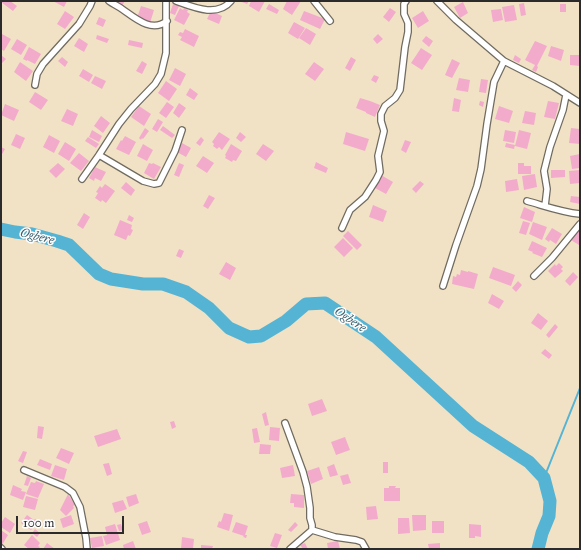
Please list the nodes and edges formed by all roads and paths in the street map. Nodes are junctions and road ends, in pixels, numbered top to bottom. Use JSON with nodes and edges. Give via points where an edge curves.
{"nodes":[{"id":1,"x":92,"y":1,"type":"edge"},
{"id":2,"x":108,"y":1,"type":"edge"},
{"id":3,"x":166,"y":1,"type":"edge"},
{"id":4,"x":176,"y":1,"type":"edge"},
{"id":5,"x":231,"y":1,"type":"edge"},
{"id":6,"x":314,"y":1,"type":"edge"},
{"id":7,"x":406,"y":1,"type":"edge"},
{"id":8,"x":437,"y":1,"type":"edge"},
{"id":9,"x":167,"y":21,"type":"junction"},
{"id":10,"x":330,"y":21,"type":"dead end"},
{"id":11,"x":504,"y":61,"type":"junction"},
{"id":12,"x":35,"y":85,"type":"dead end"},
{"id":13,"x":566,"y":95,"type":"junction"},
{"id":14,"x":580,"y":103,"type":"edge"},
{"id":15,"x":182,"y":130,"type":"dead end"},
{"id":16,"x":99,"y":155,"type":"junction"},
{"id":17,"x":82,"y":179,"type":"dead end"},
{"id":18,"x":527,"y":201,"type":"dead end"},
{"id":19,"x":545,"y":206,"type":"junction"},
{"id":20,"x":580,"y":214,"type":"edge"},
{"id":21,"x":580,"y":224,"type":"edge"},
{"id":22,"x":342,"y":228,"type":"dead end"},
{"id":23,"x":534,"y":276,"type":"dead end"},
{"id":24,"x":444,"y":286,"type":"dead end"},
{"id":25,"x":285,"y":423,"type":"dead end"},
{"id":26,"x":24,"y":470,"type":"dead end"},
{"id":27,"x":312,"y":530,"type":"junction"},
{"id":28,"x":87,"y":549,"type":"edge"},
{"id":29,"x":290,"y":549,"type":"edge"},
{"id":30,"x":366,"y":549,"type":"edge"}],
"edges":[{"from":1,"to":12,"type":"street","via":[[79,24],[36,74]]},
{"from":2,"to":9,"type":"street","via":[[148,25],[157,26]]},
{"from":3,"to":9,"type":"street"},
{"from":4,"to":5,"type":"street","via":[[206,10],[219,10]]},
{"from":6,"to":10,"type":"street"},
{"from":7,"to":22,"type":"street","via":[[404,14],[408,32],[400,90],[381,114],[384,131],[378,156],[380,172],[365,197],[350,210]]},
{"from":8,"to":11,"type":"street"},
{"from":9,"to":16,"type":"street","via":[[166,53],[161,74],[119,124]]},
{"from":11,"to":13,"type":"street"},
{"from":11,"to":24,"type":"street","via":[[494,82],[477,186]]},
{"from":13,"to":14,"type":"street"},
{"from":13,"to":19,"type":"street","via":[[544,171],[547,189]]},
{"from":15,"to":16,"type":"street","via":[[159,183],[143,181]]},
{"from":16,"to":17,"type":"street"},
{"from":18,"to":19,"type":"street"},
{"from":19,"to":20,"type":"street"},
{"from":21,"to":23,"type":"street"},
{"from":25,"to":27,"type":"street","via":[[307,487]]},
{"from":26,"to":28,"type":"street","via":[[65,487],[73,493],[80,507]]},
{"from":27,"to":29,"type":"street"},
{"from":27,"to":30,"type":"street","via":[[362,542]]}]}
